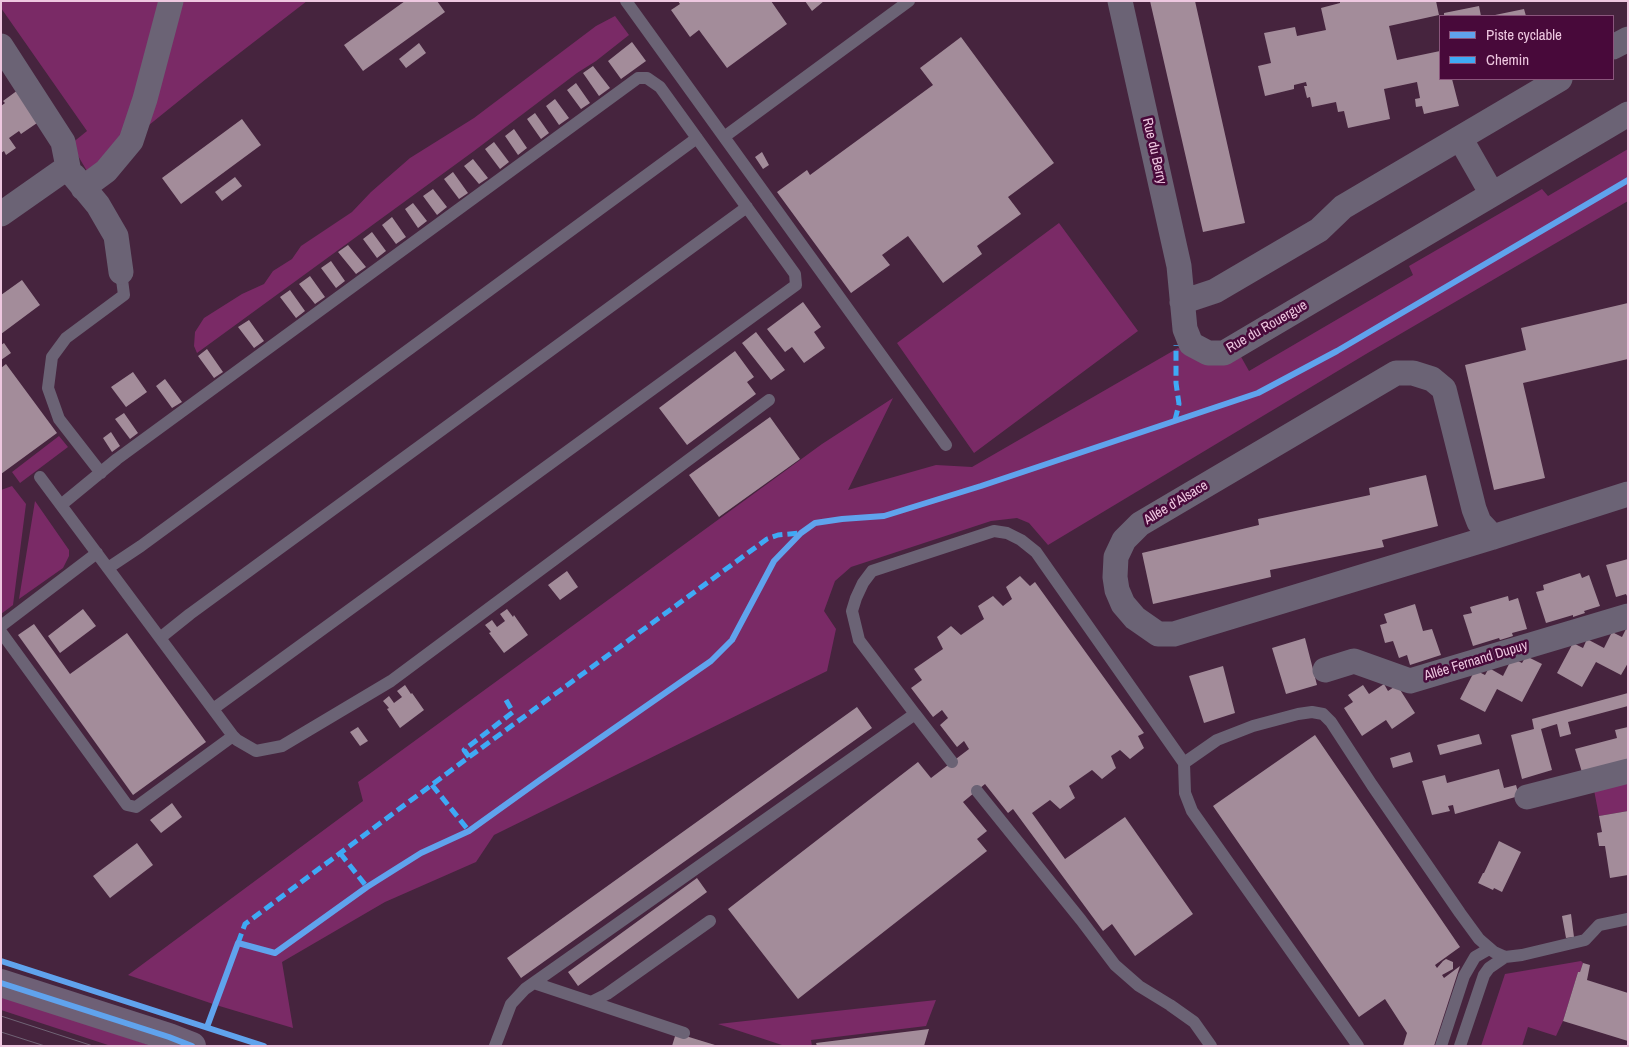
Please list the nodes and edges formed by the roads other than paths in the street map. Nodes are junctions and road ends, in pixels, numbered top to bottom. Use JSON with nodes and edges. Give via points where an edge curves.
{"nodes":[{"id":1,"x":171,"y":1,"type":"edge"},
{"id":2,"x":626,"y":1,"type":"edge"},
{"id":3,"x":909,"y":1,"type":"edge"},
{"id":4,"x":1120,"y":1,"type":"edge"},
{"id":5,"x":1628,"y":39,"type":"edge"},
{"id":6,"x":1,"y":46,"type":"edge"},
{"id":7,"x":1614,"y":47,"type":"edge"},
{"id":8,"x":1558,"y":80,"type":"edge"},
{"id":9,"x":1628,"y":114,"type":"edge"},
{"id":10,"x":724,"y":137,"type":"junction"},
{"id":11,"x":697,"y":138,"type":"junction"},
{"id":12,"x":1460,"y":138,"type":"junction"},
{"id":13,"x":68,"y":167,"type":"junction"},
{"id":14,"x":83,"y":188,"type":"junction"},
{"id":15,"x":1492,"y":194,"type":"junction"},
{"id":16,"x":747,"y":208,"type":"junction"},
{"id":17,"x":1,"y":214,"type":"edge"},
{"id":18,"x":121,"y":272,"type":"joint"},
{"id":19,"x":1182,"y":302,"type":"junction"},
{"id":20,"x":769,"y":400,"type":"dead end"},
{"id":21,"x":946,"y":445,"type":"dead end"},
{"id":22,"x":101,"y":473,"type":"junction"},
{"id":23,"x":40,"y":477,"type":"dead end"},
{"id":24,"x":1628,"y":494,"type":"edge"},
{"id":25,"x":61,"y":505,"type":"junction"},
{"id":26,"x":1493,"y":537,"type":"junction"},
{"id":27,"x":97,"y":553,"type":"junction"},
{"id":28,"x":108,"y":568,"type":"junction"},
{"id":29,"x":1628,"y":616,"type":"edge"},
{"id":30,"x":1,"y":626,"type":"edge"},
{"id":31,"x":1,"y":632,"type":"edge"},
{"id":32,"x":160,"y":638,"type":"junction"},
{"id":33,"x":1325,"y":670,"type":"dead end"},
{"id":34,"x":213,"y":709,"type":"junction"},
{"id":35,"x":915,"y":714,"type":"junction"},
{"id":36,"x":233,"y":736,"type":"junction"},
{"id":37,"x":952,"y":762,"type":"dead end"},
{"id":38,"x":1184,"y":764,"type":"junction"},
{"id":39,"x":1628,"y":771,"type":"edge"},
{"id":40,"x":976,"y":792,"type":"dead end"},
{"id":41,"x":1527,"y":797,"type":"dead end"},
{"id":42,"x":1628,"y":919,"type":"edge"},
{"id":43,"x":710,"y":921,"type":"dead end"},
{"id":44,"x":1489,"y":948,"type":"junction"},
{"id":45,"x":1505,"y":957,"type":"junction"},
{"id":46,"x":1,"y":983,"type":"edge"},
{"id":47,"x":534,"y":983,"type":"junction"},
{"id":48,"x":591,"y":1002,"type":"junction"},
{"id":49,"x":684,"y":1032,"type":"dead end"},
{"id":50,"x":192,"y":1046,"type":"edge"},
{"id":51,"x":494,"y":1046,"type":"edge"},
{"id":52,"x":1211,"y":1046,"type":"edge"},
{"id":53,"x":1358,"y":1046,"type":"edge"},
{"id":54,"x":1441,"y":1046,"type":"edge"},
{"id":55,"x":1460,"y":1046,"type":"edge"}],
"edges":[{"from":1,"to":14,"type":"street","via":[[132,141],[106,171]]},
{"from":2,"to":10,"type":"lane"},
{"from":3,"to":10,"type":"lane"},
{"from":4,"to":19,"type":"street","name":"Rue du Berry","via":[[1179,266]]},
{"from":5,"to":7,"type":"street"},
{"from":6,"to":13,"type":"street","via":[[63,142]]},
{"from":8,"to":12,"type":"street"},
{"from":9,"to":15,"type":"street","name":"Rue du Rouergue"},
{"from":10,"to":21,"type":"lane"},
{"from":11,"to":16,"type":"lane"},
{"from":11,"to":22,"type":"lane","via":[[660,86],[647,78],[638,78]]},
{"from":11,"to":28,"type":"lane"},
{"from":12,"to":15,"type":"street"},
{"from":12,"to":19,"type":"street","via":[[1343,207],[1319,230],[1214,291]]},
{"from":13,"to":14,"type":"street"},
{"from":13,"to":17,"type":"street"},
{"from":14,"to":18,"type":"street","via":[[98,205],[116,236]]},
{"from":15,"to":19,"type":"street","name":"Rue du Rouergue","via":[[1224,353],[1208,353],[1191,344],[1185,329]]},
{"from":16,"to":32,"type":"lane"},
{"from":16,"to":34,"type":"lane","via":[[795,274],[796,285]]},
{"from":18,"to":22,"type":"lane","via":[[124,295],[66,338],[52,357],[48,388],[59,419]]},
{"from":20,"to":36,"type":"lane","via":[[391,681],[282,746],[256,751]]},
{"from":22,"to":25,"type":"lane"},
{"from":23,"to":25,"type":"lane"},
{"from":24,"to":26,"type":"street","name":"Allée d'Alsace"},
{"from":25,"to":27,"type":"lane"},
{"from":26,"to":26,"type":"street","name":"Allée d'Alsace","via":[[1479,522],[1474,509],[1444,389],[1432,379],[1413,373],[1396,373],[1140,524],[1124,540],[1116,557],[1115,577],[1123,604],[1135,618],[1158,634],[1174,634]]},
{"from":27,"to":28,"type":"lane"},
{"from":27,"to":30,"type":"lane"},
{"from":28,"to":32,"type":"lane"},
{"from":29,"to":33,"type":"street","name":"Allée Fernand Dupuy","via":[[1410,681],[1354,661]]},
{"from":31,"to":36,"type":"lane","via":[[127,805],[136,807]]},
{"from":32,"to":34,"type":"lane"},
{"from":34,"to":36,"type":"lane"},
{"from":35,"to":37,"type":"lane"},
{"from":35,"to":38,"type":"lane","via":[[859,640],[852,611],[863,583],[872,571],[994,531],[1007,532],[1036,552]]},
{"from":35,"to":47,"type":"lane"},
{"from":38,"to":44,"type":"lane","via":[[1216,740],[1253,726],[1298,714],[1323,714],[1460,914]]},
{"from":38,"to":53,"type":"lane","via":[[1185,793],[1192,811]]},
{"from":39,"to":41,"type":"street"},
{"from":40,"to":52,"type":"lane","via":[[1115,965],[1139,986],[1194,1022]]},
{"from":42,"to":45,"type":"lane","via":[[1598,925],[1585,940]]},
{"from":43,"to":48,"type":"lane"},
{"from":44,"to":45,"type":"lane"},
{"from":44,"to":54,"type":"lane","via":[[1475,957],[1464,976]]},
{"from":45,"to":55,"type":"lane","via":[[1484,975]]},
{"from":46,"to":50,"type":"main road"},
{"from":47,"to":48,"type":"lane"},
{"from":47,"to":51,"type":"lane","via":[[511,1004]]},
{"from":48,"to":49,"type":"lane"}]}
